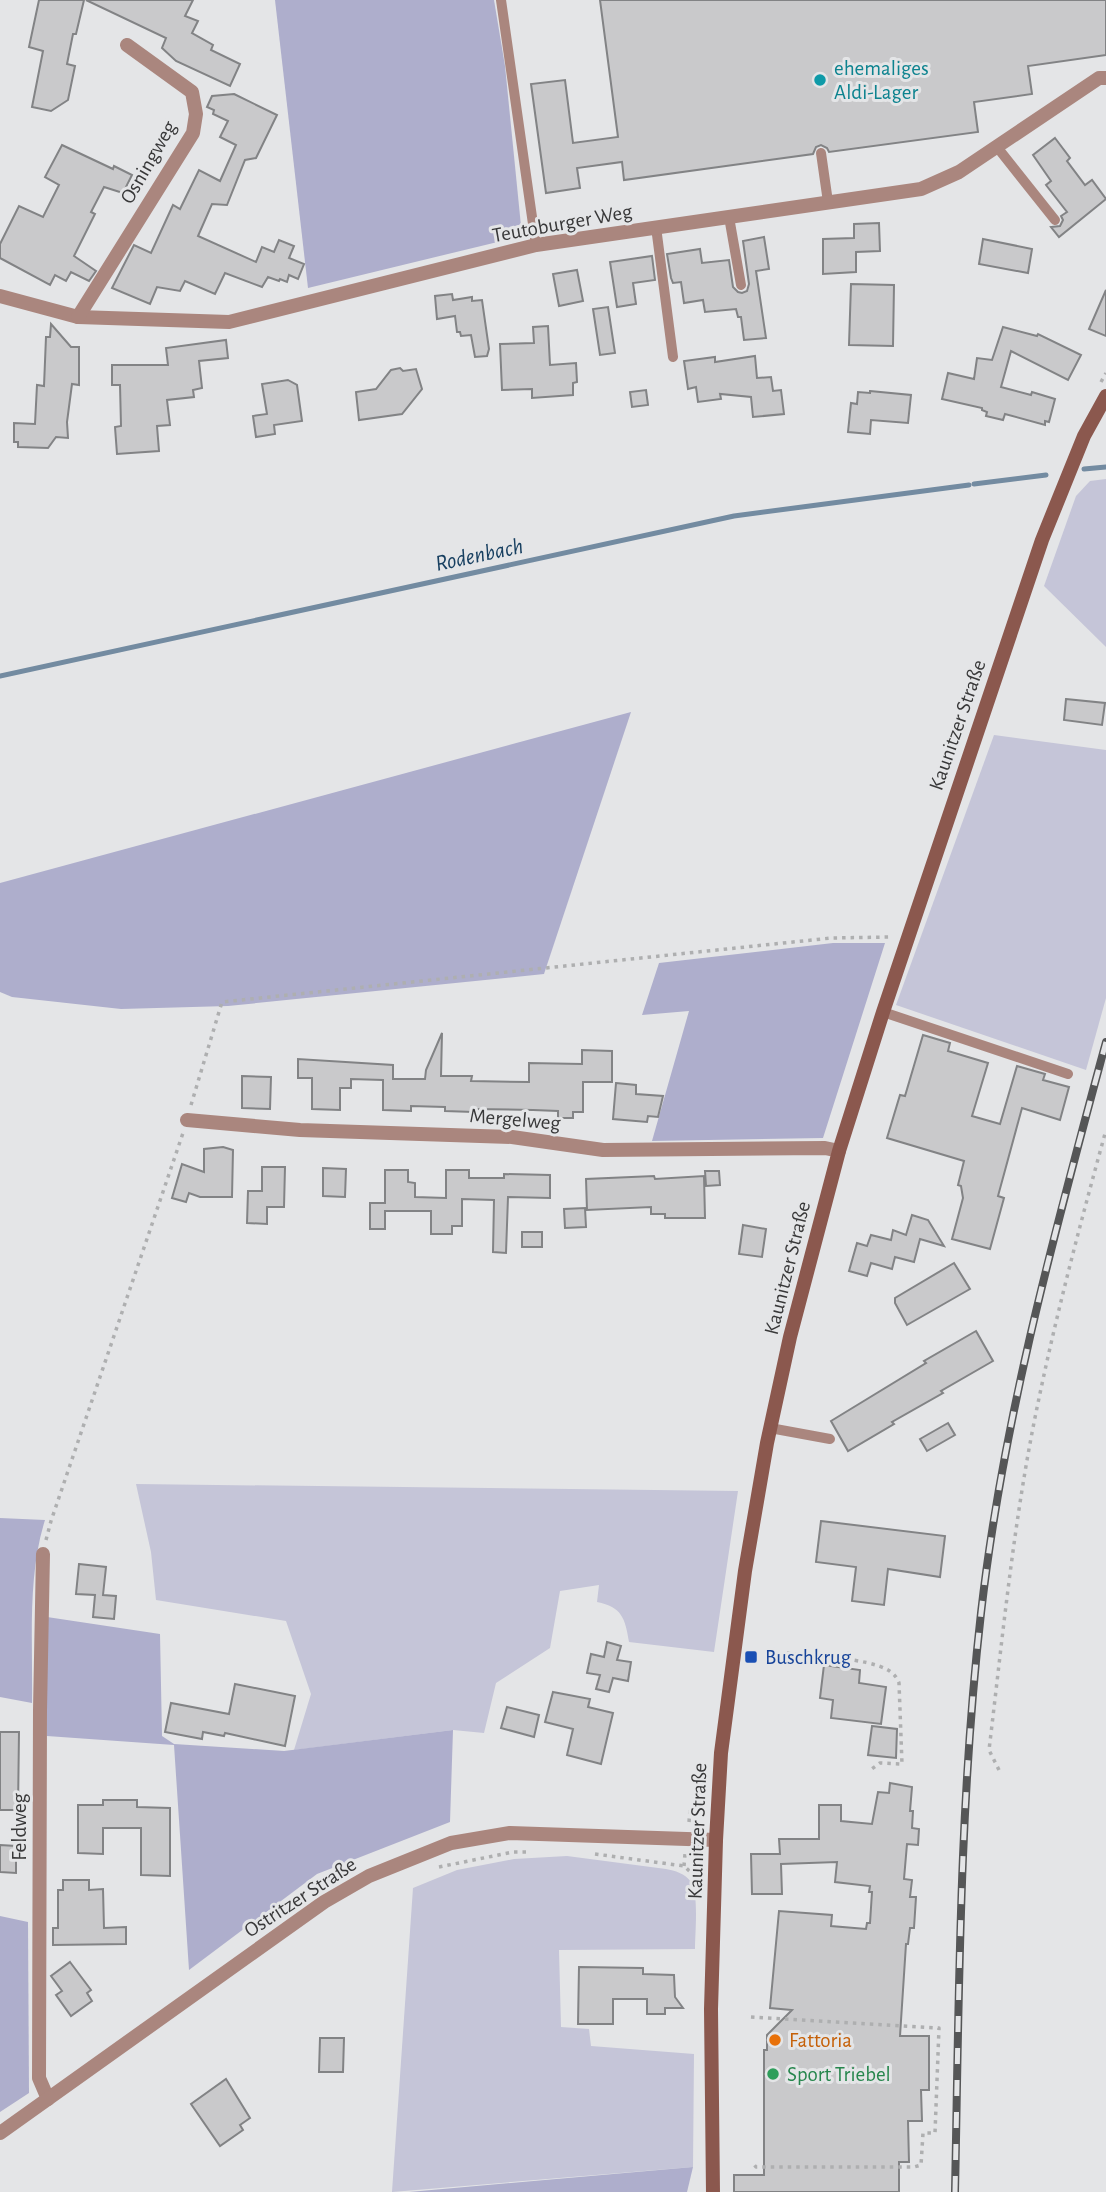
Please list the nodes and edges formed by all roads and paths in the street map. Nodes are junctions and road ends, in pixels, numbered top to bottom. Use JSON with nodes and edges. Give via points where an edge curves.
{"nodes":[{"id":1,"x":501,"y":0,"type":"edge"},
{"id":2,"x":127,"y":45,"type":"dead end"},
{"id":3,"x":1106,"y":78,"type":"edge"},
{"id":4,"x":996,"y":147,"type":"junction"},
{"id":5,"x":821,"y":153,"type":"dead end"},
{"id":6,"x":828,"y":202,"type":"junction"},
{"id":7,"x":729,"y":217,"type":"junction"},
{"id":8,"x":1055,"y":220,"type":"dead end"},
{"id":9,"x":656,"y":227,"type":"junction"},
{"id":10,"x":536,"y":245,"type":"junction"},
{"id":11,"x":741,"y":285,"type":"dead end"},
{"id":12,"x":0,"y":296,"type":"edge"},
{"id":13,"x":79,"y":317,"type":"junction"},
{"id":14,"x":673,"y":358,"type":"dead end"},
{"id":15,"x":1106,"y":396,"type":"edge"},
{"id":16,"x":906,"y":943,"type":"junction"},
{"id":17,"x":883,"y":1012,"type":"junction"},
{"id":18,"x":1068,"y":1074,"type":"dead end"},
{"id":19,"x":187,"y":1120,"type":"junction"},
{"id":20,"x":1106,"y":1130,"type":"edge"},
{"id":21,"x":839,"y":1151,"type":"junction"},
{"id":22,"x":770,"y":1428,"type":"junction"},
{"id":23,"x":830,"y":1439,"type":"dead end"},
{"id":24,"x":43,"y":1555,"type":"joint"},
{"id":25,"x":787,"y":1653,"type":"dead end"},
{"id":26,"x":999,"y":1770,"type":"dead end"},
{"id":27,"x":869,"y":1771,"type":"dead end"},
{"id":28,"x":716,"y":1840,"type":"junction"},
{"id":29,"x":541,"y":1851,"type":"dead end"},
{"id":30,"x":594,"y":1853,"type":"dead end"},
{"id":31,"x":684,"y":1866,"type":"dead end"},
{"id":32,"x":434,"y":1868,"type":"dead end"},
{"id":33,"x":751,"y":2017,"type":"dead end"},
{"id":34,"x":48,"y":2099,"type":"junction"},
{"id":35,"x":0,"y":2133,"type":"edge"},
{"id":36,"x":752,"y":2162,"type":"dead end"},
{"id":37,"x":713,"y":2192,"type":"edge"}],
"edges":[{"from":1,"to":10,"type":"lane"},
{"from":2,"to":13,"type":"street","name":"Osningweg","via":[[192,92],[193,133]]},
{"from":3,"to":4,"type":"street","name":"Teutoburger Weg","via":[[1099,78]]},
{"from":4,"to":6,"type":"street","name":"Teutoburger Weg","via":[[959,172],[921,189]]},
{"from":4,"to":8,"type":"lane"},
{"from":5,"to":6,"type":"lane"},
{"from":6,"to":7,"type":"street","name":"Teutoburger Weg"},
{"from":7,"to":9,"type":"street","name":"Teutoburger Weg"},
{"from":7,"to":11,"type":"lane"},
{"from":9,"to":10,"type":"street","name":"Teutoburger Weg"},
{"from":9,"to":14,"type":"lane"},
{"from":10,"to":13,"type":"street","name":"Teutoburger Weg","via":[[229,322]]},
{"from":12,"to":13,"type":"street","name":"Teutoburger Weg"},
{"from":15,"to":16,"type":"street","name":"Kaunitzer Straße","via":[[1084,436],[1042,540]]},
{"from":16,"to":17,"type":"street","name":"Kaunitzer Straße"},
{"from":16,"to":19,"type":"path","via":[[891,937],[831,938],[222,1002]]},
{"from":17,"to":18,"type":"lane"},
{"from":17,"to":21,"type":"street","name":"Kaunitzer Straße"},
{"from":19,"to":21,"type":"street","name":"Mergelweg","via":[[300,1130],[512,1137],[603,1150]]},
{"from":19,"to":24,"type":"path"},
{"from":20,"to":26,"type":"path","via":[[1073,1249],[1017,1518],[989,1749]]},
{"from":21,"to":22,"type":"street","name":"Kaunitzer Straße"},
{"from":22,"to":23,"type":"lane"},
{"from":22,"to":28,"type":"street","name":"Kaunitzer Straße","via":[[721,1754]]},
{"from":24,"to":34,"type":"street","name":"Feldweg","via":[[39,2078]]},
{"from":25,"to":27,"type":"path","via":[[858,1661],[897,1677],[902,1764],[880,1763]]},
{"from":28,"to":34,"type":"street","name":"Ostritzer Straße","via":[[510,1833],[451,1843],[369,1876],[324,1902]]},
{"from":28,"to":37,"type":"street","name":"Kaunitzer Straße"},
{"from":29,"to":32,"type":"path"},
{"from":30,"to":31,"type":"path"},
{"from":33,"to":36,"type":"path","via":[[939,2028],[934,2133],[922,2133],[922,2165],[756,2167]]},
{"from":34,"to":35,"type":"street","name":"Ostritzer Straße"}]}
